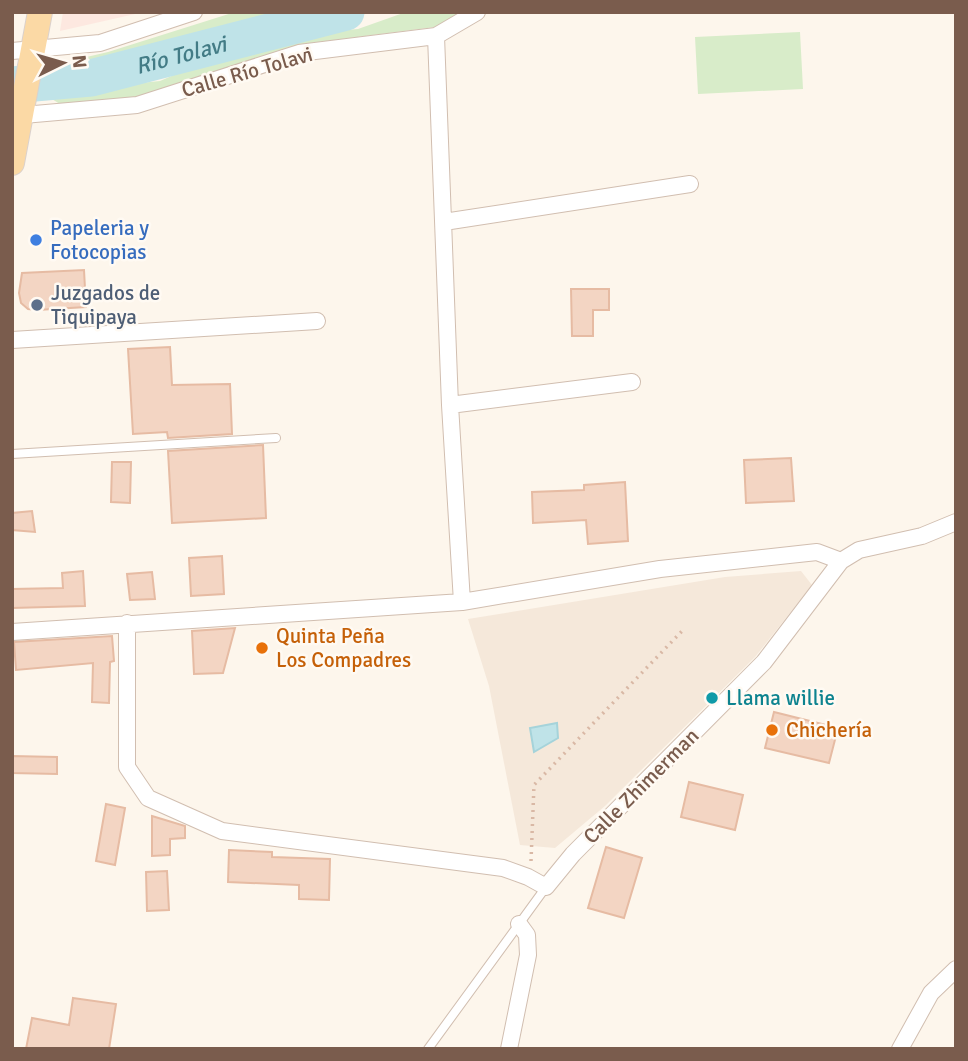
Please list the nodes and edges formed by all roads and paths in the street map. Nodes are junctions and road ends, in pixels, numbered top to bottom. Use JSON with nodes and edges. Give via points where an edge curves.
{"nodes":[{"id":1,"x":40,"y":12,"type":"edge"},
{"id":2,"x":194,"y":12,"type":"edge"},
{"id":3,"x":477,"y":12,"type":"edge"},
{"id":4,"x":436,"y":36,"type":"junction"},
{"id":5,"x":26,"y":55,"type":"edge"},
{"id":6,"x":20,"y":108,"type":"edge"},
{"id":7,"x":12,"y":163,"type":"edge"},
{"id":8,"x":690,"y":184,"type":"dead end"},
{"id":9,"x":444,"y":222,"type":"junction"},
{"id":10,"x":317,"y":321,"type":"dead end"},
{"id":11,"x":12,"y":340,"type":"edge"},
{"id":12,"x":632,"y":382,"type":"dead end"},
{"id":13,"x":450,"y":405,"type":"junction"},
{"id":14,"x":276,"y":438,"type":"dead end"},
{"id":15,"x":12,"y":454,"type":"edge"},
{"id":16,"x":954,"y":527,"type":"edge"},
{"id":17,"x":841,"y":561,"type":"junction"},
{"id":18,"x":462,"y":602,"type":"junction"},
{"id":19,"x":127,"y":623,"type":"junction"},
{"id":20,"x":684,"y":629,"type":"dead end"},
{"id":21,"x":12,"y":632,"type":"edge"},
{"id":22,"x":528,"y":877,"type":"junction"},
{"id":23,"x":546,"y":887,"type":"junction"},
{"id":24,"x":519,"y":924,"type":"junction"},
{"id":25,"x":956,"y":969,"type":"edge"},
{"id":26,"x":428,"y":1049,"type":"edge"},
{"id":27,"x":509,"y":1049,"type":"edge"},
{"id":28,"x":900,"y":1049,"type":"edge"}],
"edges":[{"from":1,"to":5,"type":"main road"},
{"from":2,"to":5,"type":"street","via":[[100,43]]},
{"from":3,"to":4,"type":"street","name":"Calle Río Tolavi"},
{"from":4,"to":6,"type":"street","name":"Calle Río Tolavi","via":[[299,52],[137,105]]},
{"from":4,"to":9,"type":"street"},
{"from":5,"to":6,"type":"main road"},
{"from":6,"to":7,"type":"main road"},
{"from":8,"to":9,"type":"street"},
{"from":9,"to":13,"type":"street"},
{"from":10,"to":11,"type":"street"},
{"from":12,"to":13,"type":"street"},
{"from":13,"to":18,"type":"street"},
{"from":14,"to":15,"type":"lane"},
{"from":16,"to":17,"type":"street","name":"Calle Zhimerman","via":[[859,550]]},
{"from":17,"to":18,"type":"street","via":[[817,552],[660,569]]},
{"from":17,"to":23,"type":"street","name":"Calle Zhimerman","via":[[764,662],[573,854]]},
{"from":18,"to":19,"type":"street"},
{"from":19,"to":21,"type":"street"},
{"from":19,"to":22,"type":"street","via":[[127,767],[148,798],[222,831],[503,868]]},
{"from":20,"to":22,"type":"path","via":[[534,785]]},
{"from":22,"to":23,"type":"street"},
{"from":23,"to":24,"type":"lane","name":"Calle Zhimerman"},
{"from":24,"to":26,"type":"lane","name":"Calle Zhimerman"},
{"from":24,"to":27,"type":"street","via":[[527,935],[528,955]]},
{"from":25,"to":28,"type":"street","via":[[931,993]]}]}
